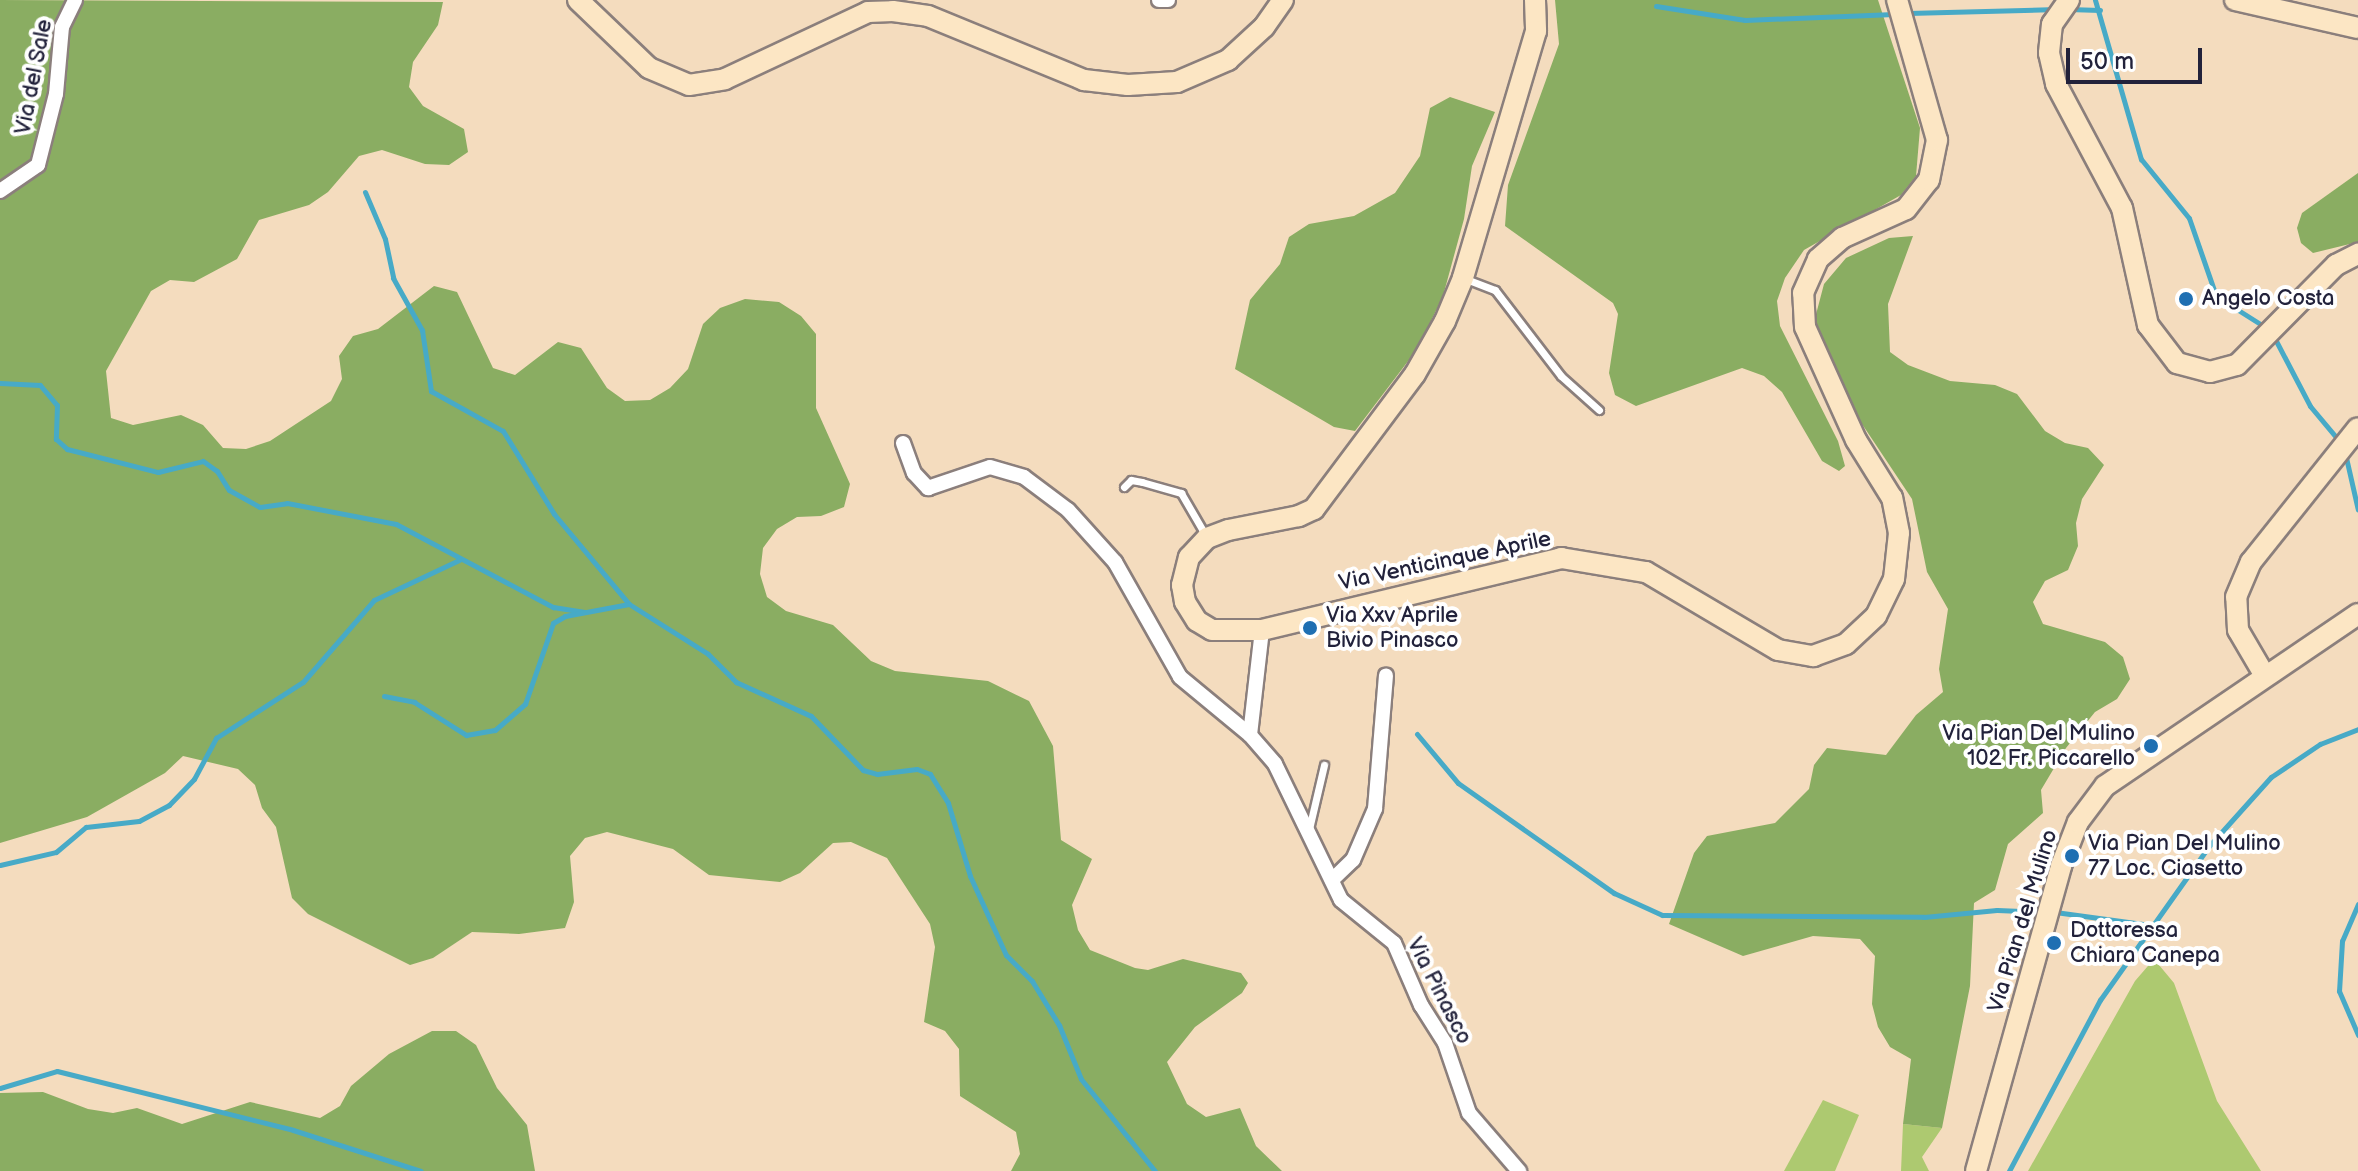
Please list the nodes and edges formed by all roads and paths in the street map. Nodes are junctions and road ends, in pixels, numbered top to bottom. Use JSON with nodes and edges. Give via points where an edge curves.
{"nodes":[{"id":1,"x":75,"y":0,"type":"edge"},
{"id":2,"x":578,"y":0,"type":"edge"},
{"id":3,"x":1159,"y":0,"type":"edge"},
{"id":4,"x":1168,"y":0,"type":"edge"},
{"id":5,"x":1283,"y":0,"type":"edge"},
{"id":6,"x":1535,"y":0,"type":"edge"},
{"id":7,"x":1897,"y":0,"type":"edge"},
{"id":8,"x":2069,"y":0,"type":"edge"},
{"id":9,"x":2235,"y":0,"type":"edge"},
{"id":10,"x":873,"y":6,"type":"edge"},
{"id":11,"x":2358,"y":28,"type":"edge"},
{"id":12,"x":0,"y":191,"type":"edge"},
{"id":13,"x":2358,"y":254,"type":"edge"},
{"id":14,"x":1463,"y":278,"type":"junction"},
{"id":15,"x":1599,"y":410,"type":"dead end"},
{"id":16,"x":2358,"y":428,"type":"edge"},
{"id":17,"x":903,"y":443,"type":"dead end"},
{"id":18,"x":1124,"y":487,"type":"dead end"},
{"id":19,"x":1207,"y":538,"type":"junction"},
{"id":20,"x":2358,"y":614,"type":"edge"},
{"id":21,"x":1262,"y":630,"type":"junction"},
{"id":22,"x":1386,"y":675,"type":"dead end"},
{"id":23,"x":2265,"y":676,"type":"junction"},
{"id":24,"x":1250,"y":735,"type":"junction"},
{"id":25,"x":1324,"y":765,"type":"dead end"},
{"id":26,"x":1309,"y":830,"type":"junction"},
{"id":27,"x":1332,"y":880,"type":"junction"},
{"id":28,"x":1519,"y":1171,"type":"edge"},
{"id":29,"x":1976,"y":1171,"type":"edge"}],
"edges":[{"from":1,"to":12,"type":"street","name":"Via del Sale","via":[[62,27],[56,94],[38,165]]},
{"from":2,"to":10,"type":"main road","via":[[649,68],[689,85],[725,79]]},
{"from":3,"to":4,"type":"street"},
{"from":5,"to":10,"type":"main road","via":[[1243,48],[1213,70],[1177,82],[1140,85],[1057,72],[928,16]]},
{"from":6,"to":14,"type":"main road","via":[[1536,31]]},
{"from":7,"to":21,"type":"main road","name":"Via Venticinque Aprile","via":[[1937,140],[1929,180],[1906,209],[1842,238],[1818,259],[1803,293],[1805,327],[1856,440],[1892,498],[1899,533],[1894,579],[1876,616],[1846,644],[1813,656],[1778,650],[1646,572],[1561,558]]},
{"from":8,"to":13,"type":"main road","via":[[2052,24],[2049,53],[2056,84],[2122,208],[2148,325],[2177,363],[2210,372],[2237,365],[2336,265]]},
{"from":9,"to":11,"type":"main road"},
{"from":14,"to":15,"type":"lane","via":[[1495,290],[1561,376]]},
{"from":14,"to":19,"type":"main road","via":[[1415,374],[1327,496],[1299,516]]},
{"from":16,"to":23,"type":"main road","via":[[2251,562],[2236,597],[2238,630]]},
{"from":17,"to":24,"type":"street","name":"Via Pinasco","via":[[914,473],[928,488],[990,467],[1047,492],[1115,562],[1180,677]]},
{"from":18,"to":19,"type":"lane","via":[[1131,480],[1181,493],[1190,500]]},
{"from":19,"to":21,"type":"main road","name":"Via Venticinque Aprile","via":[[1183,571],[1190,612],[1212,630]]},
{"from":20,"to":23,"type":"main road","name":"Via Pian del Mulino"},
{"from":21,"to":24,"type":"street"},
{"from":22,"to":27,"type":"street","via":[[1375,809],[1353,860]]},
{"from":23,"to":29,"type":"main road","name":"Via Pian del Mulino","via":[[2105,786],[2078,822]]},
{"from":24,"to":26,"type":"street","name":"Via Pinasco","via":[[1275,764]]},
{"from":25,"to":26,"type":"lane"},
{"from":26,"to":27,"type":"street","name":"Via Pinasco"},
{"from":27,"to":28,"type":"street","name":"Via Pinasco","via":[[1341,900],[1394,943],[1421,1005],[1445,1043],[1469,1113]]}]}
